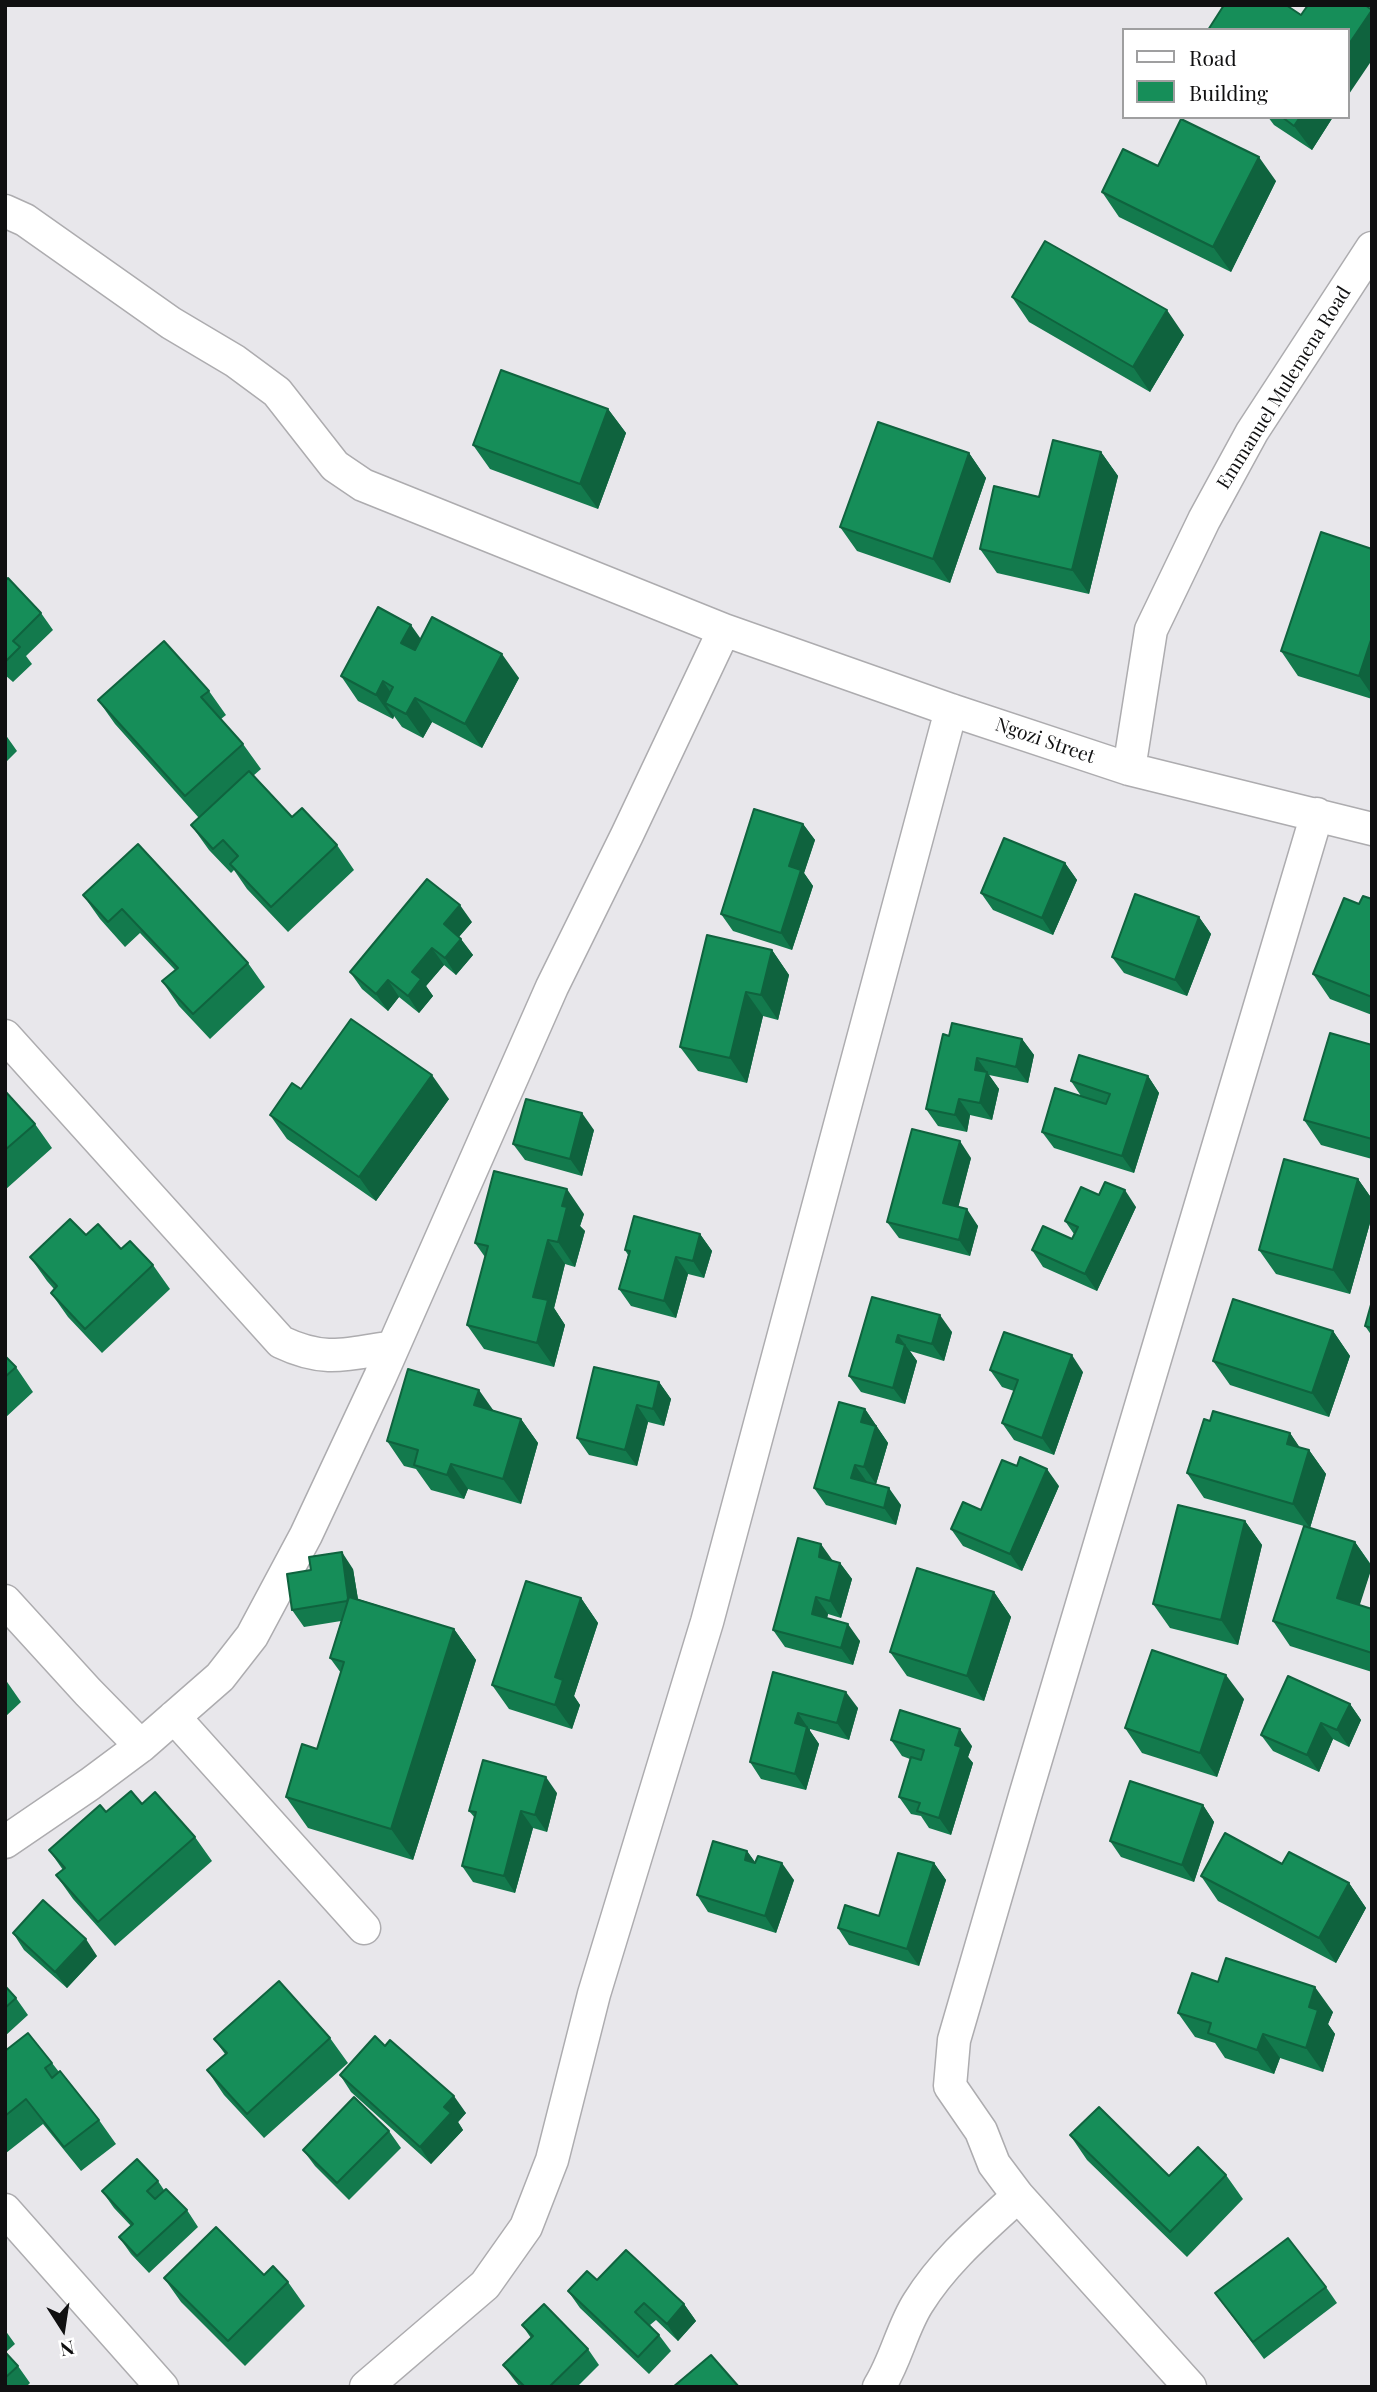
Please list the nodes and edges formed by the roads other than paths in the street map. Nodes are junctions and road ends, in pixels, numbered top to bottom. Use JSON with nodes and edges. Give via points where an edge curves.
{"nodes":[{"id":1,"x":5,"y":211,"type":"edge"},
{"id":2,"x":1372,"y":248,"type":"edge"},
{"id":3,"x":724,"y":630,"type":"junction"},
{"id":4,"x":951,"y":709,"type":"junction"},
{"id":5,"x":1129,"y":769,"type":"junction"},
{"id":6,"x":1317,"y":814,"type":"junction"},
{"id":7,"x":1372,"y":828,"type":"edge"},
{"id":8,"x":5,"y":1036,"type":"edge"},
{"id":9,"x":393,"y":1347,"type":"junction"},
{"id":10,"x":5,"y":1601,"type":"edge"},
{"id":11,"x":174,"y":1717,"type":"junction"},
{"id":12,"x":141,"y":1746,"type":"junction"},
{"id":13,"x":5,"y":1842,"type":"edge"},
{"id":14,"x":364,"y":1928,"type":"dead end"},
{"id":15,"x":1018,"y":2196,"type":"junction"},
{"id":16,"x":5,"y":2210,"type":"edge"},
{"id":17,"x":162,"y":2387,"type":"edge"},
{"id":18,"x":366,"y":2387,"type":"edge"},
{"id":19,"x":879,"y":2387,"type":"edge"},
{"id":20,"x":1189,"y":2387,"type":"edge"}],
"edges":[{"from":1,"to":3,"type":"street","name":"Ngozi Street","via":[[25,220],[277,392],[335,466],[363,485]]},
{"from":2,"to":5,"type":"street","name":"Emmanuel Mulemena Road","via":[[1252,432],[1203,520],[1151,630]]},
{"from":3,"to":4,"type":"street","name":"Ngozi Street"},
{"from":3,"to":9,"type":"street","via":[[552,987]]},
{"from":4,"to":5,"type":"street","name":"Ngozi Street"},
{"from":4,"to":18,"type":"street","via":[[707,1622],[594,1994],[552,2160],[526,2227],[485,2285]]},
{"from":5,"to":6,"type":"street","name":"Ngozi Street"},
{"from":6,"to":7,"type":"street","name":"Ngozi Street"},
{"from":6,"to":15,"type":"street","via":[[954,2040],[950,2086],[981,2131],[994,2164]]},
{"from":8,"to":9,"type":"street","via":[[281,1342],[303,1353],[329,1356]]},
{"from":9,"to":11,"type":"street","via":[[306,1535],[252,1636],[220,1677]]},
{"from":10,"to":12,"type":"street"},
{"from":11,"to":12,"type":"street"},
{"from":11,"to":14,"type":"street"},
{"from":12,"to":13,"type":"street"},
{"from":15,"to":19,"type":"street","via":[[965,2244],[917,2304]]},
{"from":15,"to":20,"type":"street"},
{"from":16,"to":17,"type":"street"}]}
